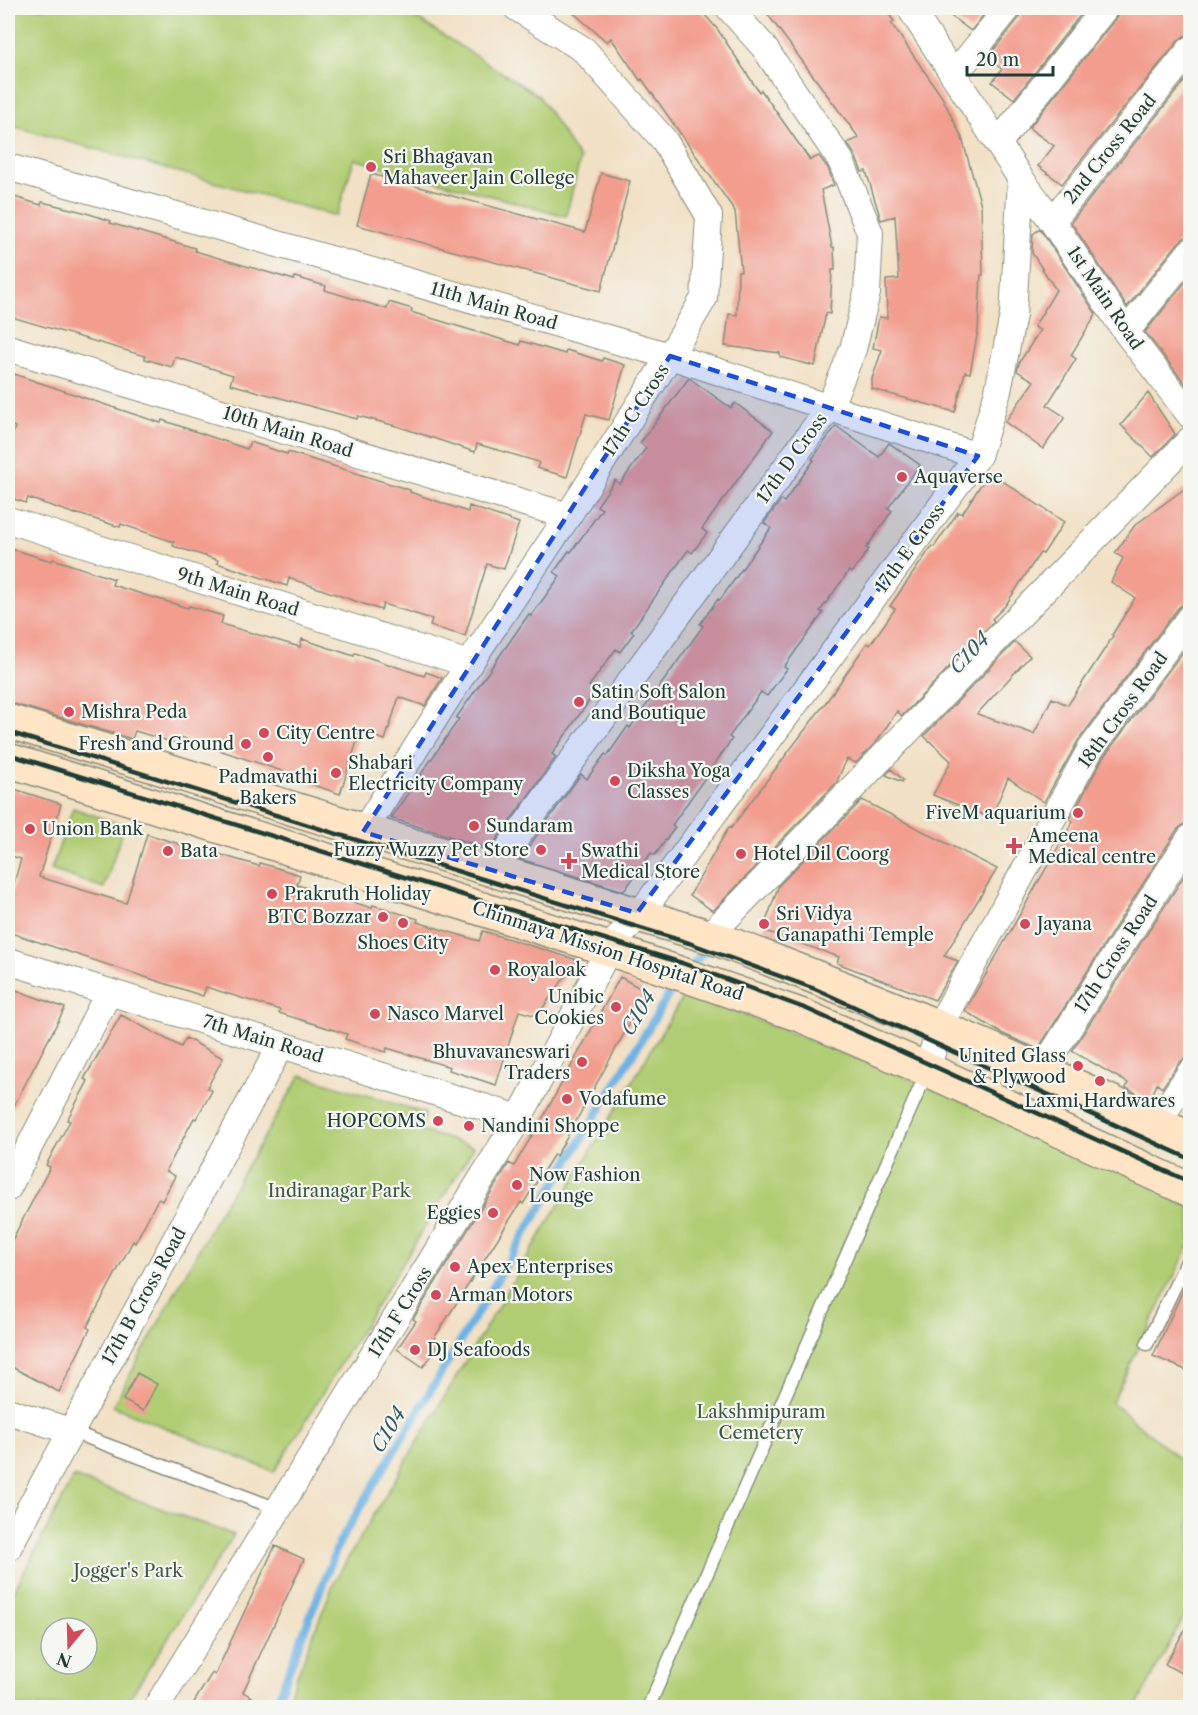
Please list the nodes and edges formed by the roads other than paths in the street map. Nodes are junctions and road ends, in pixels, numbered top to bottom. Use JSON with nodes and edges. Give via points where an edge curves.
{"nodes":[{"id":1,"x":517,"y":8,"type":"edge"},
{"id":2,"x":729,"y":8,"type":"edge"},
{"id":3,"x":910,"y":8,"type":"edge"},
{"id":4,"x":1008,"y":8,"type":"edge"},
{"id":5,"x":1105,"y":8,"type":"edge"},
{"id":6,"x":1191,"y":50,"type":"edge"},
{"id":7,"x":954,"y":75,"type":"junction"},
{"id":8,"x":999,"y":142,"type":"junction"},
{"id":9,"x":8,"y":167,"type":"edge"},
{"id":10,"x":1021,"y":179,"type":"junction"},
{"id":11,"x":1052,"y":221,"type":"junction"},
{"id":12,"x":1191,"y":252,"type":"edge"},
{"id":13,"x":1126,"y":332,"type":"junction"},
{"id":14,"x":8,"y":348,"type":"edge"},
{"id":15,"x":670,"y":356,"type":"junction"},
{"id":16,"x":829,"y":408,"type":"junction"},
{"id":17,"x":1191,"y":415,"type":"edge"},
{"id":18,"x":1191,"y":440,"type":"edge"},
{"id":19,"x":978,"y":456,"type":"junction"},
{"id":20,"x":568,"y":516,"type":"junction"},
{"id":21,"x":8,"y":520,"type":"edge"},
{"id":22,"x":1191,"y":617,"type":"edge"},
{"id":23,"x":469,"y":664,"type":"junction"},
{"id":24,"x":8,"y":722,"type":"edge"},
{"id":25,"x":8,"y":760,"type":"edge"},
{"id":26,"x":363,"y":832,"type":"junction"},
{"id":27,"x":1191,"y":838,"type":"edge"},
{"id":28,"x":492,"y":871,"type":"junction"},
{"id":29,"x":638,"y":913,"type":"junction"},
{"id":30,"x":708,"y":936,"type":"junction"},
{"id":31,"x":609,"y":949,"type":"junction"},
{"id":32,"x":8,"y":961,"type":"edge"},
{"id":33,"x":109,"y":992,"type":"junction"},
{"id":34,"x":940,"y":1027,"type":"junction"},
{"id":35,"x":281,"y":1045,"type":"junction"},
{"id":36,"x":926,"y":1069,"type":"junction"},
{"id":37,"x":1042,"y":1070,"type":"junction"},
{"id":38,"x":1191,"y":1074,"type":"edge"},
{"id":39,"x":519,"y":1118,"type":"junction"},
{"id":40,"x":1157,"y":1123,"type":"junction"},
{"id":41,"x":1191,"y":1138,"type":"edge"},
{"id":42,"x":8,"y":1188,"type":"edge"},
{"id":43,"x":1191,"y":1190,"type":"edge"},
{"id":44,"x":1191,"y":1255,"type":"edge"},
{"id":45,"x":1147,"y":1344,"type":"dead end"},
{"id":46,"x":8,"y":1411,"type":"edge"},
{"id":47,"x":70,"y":1431,"type":"junction"},
{"id":48,"x":278,"y":1509,"type":"junction"},
{"id":49,"x":8,"y":1548,"type":"edge"},
{"id":50,"x":156,"y":1707,"type":"edge"},
{"id":51,"x":648,"y":1707,"type":"edge"}],
"edges":[{"from":1,"to":15,"type":"street","name":"17th C Cross","via":[[584,50],[664,140],[709,216],[704,298]]},
{"from":2,"to":16,"type":"street","name":"17th D Cross","via":[[763,46],[841,161],[870,233],[867,293],[853,349]]},
{"from":3,"to":7,"type":"street"},
{"from":4,"to":7,"type":"street"},
{"from":5,"to":8,"type":"street"},
{"from":6,"to":11,"type":"street","name":"2nd Cross Road"},
{"from":7,"to":8,"type":"street"},
{"from":8,"to":10,"type":"street"},
{"from":9,"to":15,"type":"street","name":"11th Main Road"},
{"from":10,"to":11,"type":"street","name":"1st Main Road"},
{"from":10,"to":19,"type":"street","name":"17th E Cross","via":[[1013,315],[998,391]]},
{"from":11,"to":13,"type":"street","name":"1st Main Road"},
{"from":12,"to":13,"type":"street"},
{"from":13,"to":17,"type":"street","name":"1st Main Road"},
{"from":14,"to":20,"type":"street","name":"10th Main Road"},
{"from":15,"to":16,"type":"street","name":"11th Main Road"},
{"from":15,"to":20,"type":"street","name":"17th C Cross"},
{"from":16,"to":19,"type":"street","name":"11th Main Road"},
{"from":16,"to":28,"type":"street","name":"17th D Cross"},
{"from":18,"to":30,"type":"street"},
{"from":19,"to":29,"type":"street","name":"17th E Cross"},
{"from":20,"to":23,"type":"street","name":"17th C Cross"},
{"from":21,"to":23,"type":"street","name":"9th Main Road"},
{"from":22,"to":34,"type":"street","name":"18th Cross Road","via":[[1090,750]]},
{"from":23,"to":26,"type":"street","name":"17th C Cross"},
{"from":24,"to":26,"type":"main road"},
{"from":25,"to":31,"type":"main road","name":"Chinmaya Mission Hospital Road"},
{"from":26,"to":28,"type":"main road"},
{"from":27,"to":37,"type":"street","name":"17th Cross Road"},
{"from":28,"to":29,"type":"main road"},
{"from":29,"to":30,"type":"main road"},
{"from":29,"to":31,"type":"street","name":"17th F Cross"},
{"from":30,"to":34,"type":"main road"},
{"from":31,"to":36,"type":"main road","name":"Chinmaya Mission Hospital Road","via":[[803,1016]]},
{"from":31,"to":39,"type":"street","name":"17th F Cross"},
{"from":32,"to":33,"type":"street","name":"7th Main Road"},
{"from":33,"to":35,"type":"street","name":"7th Main Road"},
{"from":33,"to":42,"type":"street"},
{"from":34,"to":36,"type":"street","name":"18th Cross Road"},
{"from":34,"to":37,"type":"main road"},
{"from":35,"to":39,"type":"street","name":"7th Main Road"},
{"from":35,"to":47,"type":"street","name":"17th B Cross Road"},
{"from":36,"to":43,"type":"main road","name":"Chinmaya Mission Hospital Road"},
{"from":36,"to":51,"type":"lane"},
{"from":37,"to":40,"type":"main road"},
{"from":38,"to":40,"type":"street"},
{"from":39,"to":48,"type":"street","name":"17th F Cross"},
{"from":40,"to":41,"type":"main road"},
{"from":44,"to":45,"type":"lane"},
{"from":46,"to":47,"type":"street"},
{"from":47,"to":48,"type":"lane"},
{"from":47,"to":49,"type":"street","name":"17th B Cross Road"},
{"from":48,"to":50,"type":"street","name":"17th F Cross"}]}
